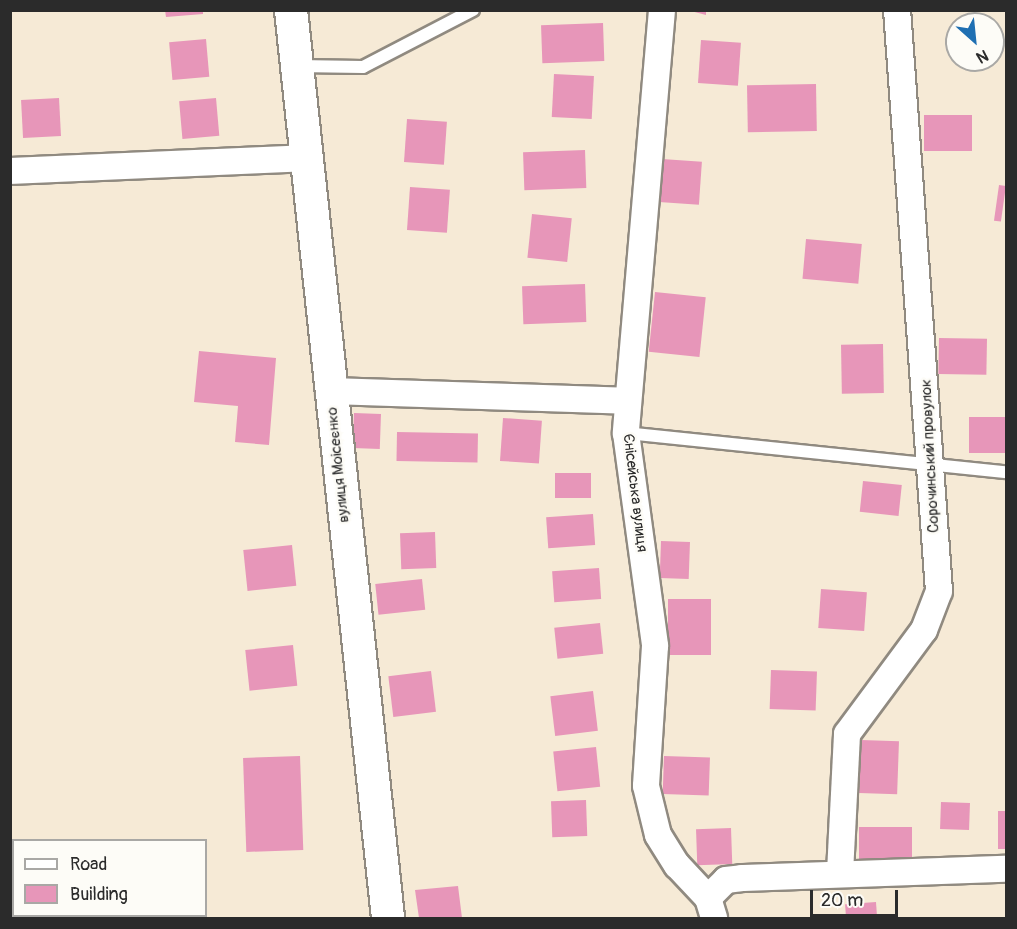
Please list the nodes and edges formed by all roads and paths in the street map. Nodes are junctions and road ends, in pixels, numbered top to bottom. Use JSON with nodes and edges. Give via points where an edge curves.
{"nodes":[{"id":1,"x":291,"y":10,"type":"edge"},
{"id":2,"x":473,"y":10,"type":"edge"},
{"id":3,"x":662,"y":10,"type":"edge"},
{"id":4,"x":897,"y":10,"type":"edge"},
{"id":5,"x":295,"y":66,"type":"junction"},
{"id":6,"x":303,"y":158,"type":"junction"},
{"id":7,"x":10,"y":171,"type":"edge"},
{"id":8,"x":329,"y":391,"type":"junction"},
{"id":9,"x":628,"y":401,"type":"junction"},
{"id":10,"x":626,"y":433,"type":"junction"},
{"id":11,"x":930,"y":465,"type":"junction"},
{"id":12,"x":1006,"y":472,"type":"edge"},
{"id":13,"x":1006,"y":869,"type":"edge"},
{"id":14,"x":840,"y":873,"type":"junction"},
{"id":15,"x":711,"y":908,"type":"edge"},
{"id":16,"x":388,"y":918,"type":"edge"}],
"edges":[{"from":1,"to":5,"type":"street","name":"вулиця Моісеєнко"},
{"from":2,"to":5,"type":"lane","via":[[363,67]]},
{"from":3,"to":9,"type":"street","name":"Єнісейська вулиця"},
{"from":4,"to":11,"type":"street","name":"Сорочинський провулок"},
{"from":5,"to":6,"type":"street","name":"вулиця Моісеєнко"},
{"from":6,"to":7,"type":"street"},
{"from":6,"to":8,"type":"street","name":"вулиця Моісеєнко"},
{"from":8,"to":9,"type":"street"},
{"from":8,"to":16,"type":"street","name":"вулиця Моісеєнко"},
{"from":9,"to":10,"type":"street","name":"Єнісейська вулиця"},
{"from":10,"to":11,"type":"lane"},
{"from":10,"to":15,"type":"street","name":"Єнісейська вулиця","via":[[655,646],[646,786],[658,835]]},
{"from":11,"to":12,"type":"lane"},
{"from":11,"to":14,"type":"street","name":"Сорочинський провулок","via":[[939,591],[924,630],[847,735]]},
{"from":13,"to":14,"type":"street"},
{"from":14,"to":15,"type":"street","via":[[726,880]]}]}
